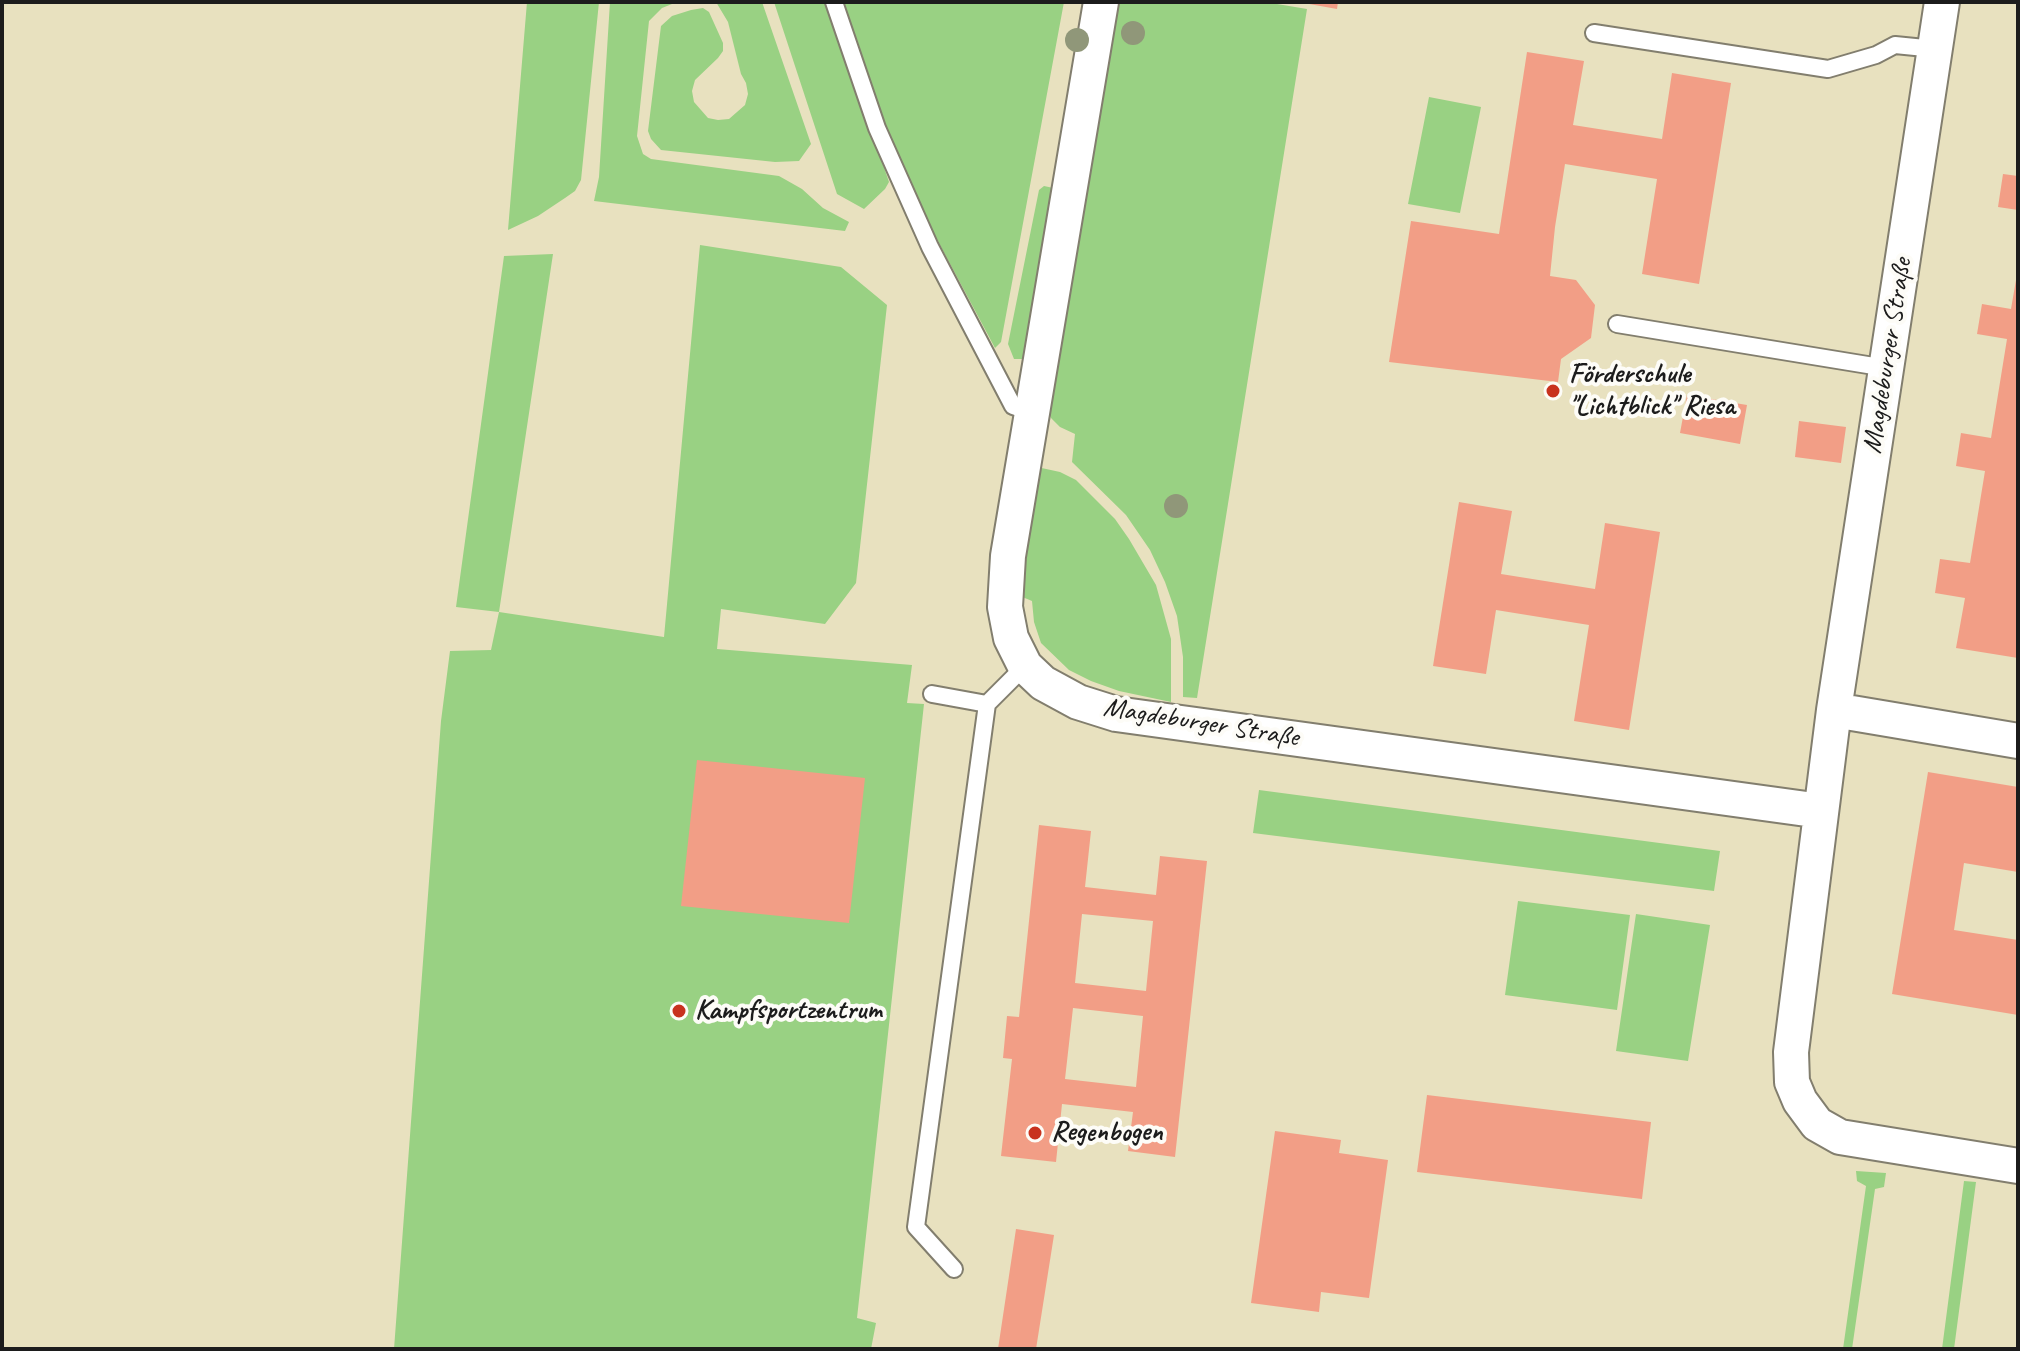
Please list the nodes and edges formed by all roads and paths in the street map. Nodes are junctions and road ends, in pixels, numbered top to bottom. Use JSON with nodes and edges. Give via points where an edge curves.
{"nodes":[{"id":1,"x":834,"y":2,"type":"edge"},
{"id":2,"x":1101,"y":2,"type":"edge"},
{"id":3,"x":1942,"y":2,"type":"edge"},
{"id":4,"x":1594,"y":33,"type":"dead end"},
{"id":5,"x":1935,"y":49,"type":"junction"},
{"id":6,"x":1617,"y":324,"type":"dead end"},
{"id":7,"x":1886,"y":368,"type":"junction"},
{"id":8,"x":1033,"y":413,"type":"junction"},
{"id":9,"x":1025,"y":666,"type":"junction"},
{"id":10,"x":932,"y":694,"type":"dead end"},
{"id":11,"x":987,"y":704,"type":"junction"},
{"id":12,"x":1834,"y":710,"type":"junction"},
{"id":13,"x":2018,"y":741,"type":"edge"},
{"id":14,"x":1821,"y":811,"type":"junction"},
{"id":15,"x":2018,"y":1166,"type":"edge"},
{"id":16,"x":954,"y":1269,"type":"dead end"}],
"edges":[{"from":1,"to":8,"type":"lane","via":[[877,128],[930,247],[1013,406]]},
{"from":2,"to":8,"type":"street"},
{"from":3,"to":5,"type":"street","name":"Magdeburger Straße"},
{"from":4,"to":5,"type":"lane","via":[[1828,69],[1895,45]]},
{"from":5,"to":7,"type":"street","name":"Magdeburger Straße"},
{"from":6,"to":7,"type":"lane"},
{"from":7,"to":12,"type":"street","name":"Magdeburger Straße"},
{"from":8,"to":9,"type":"street","via":[[1005,584],[1011,638]]},
{"from":9,"to":11,"type":"lane"},
{"from":9,"to":14,"type":"street","name":"Magdeburger Straße","via":[[1078,702],[1116,714]]},
{"from":10,"to":11,"type":"lane"},
{"from":11,"to":16,"type":"lane","via":[[916,1227]]},
{"from":12,"to":13,"type":"street"},
{"from":12,"to":14,"type":"street","name":"Magdeburger Straße"},
{"from":14,"to":15,"type":"street","name":"Magdeburger Straße","via":[[1791,1052],[1792,1082],[1800,1101],[1817,1124],[1840,1137]]}]}
